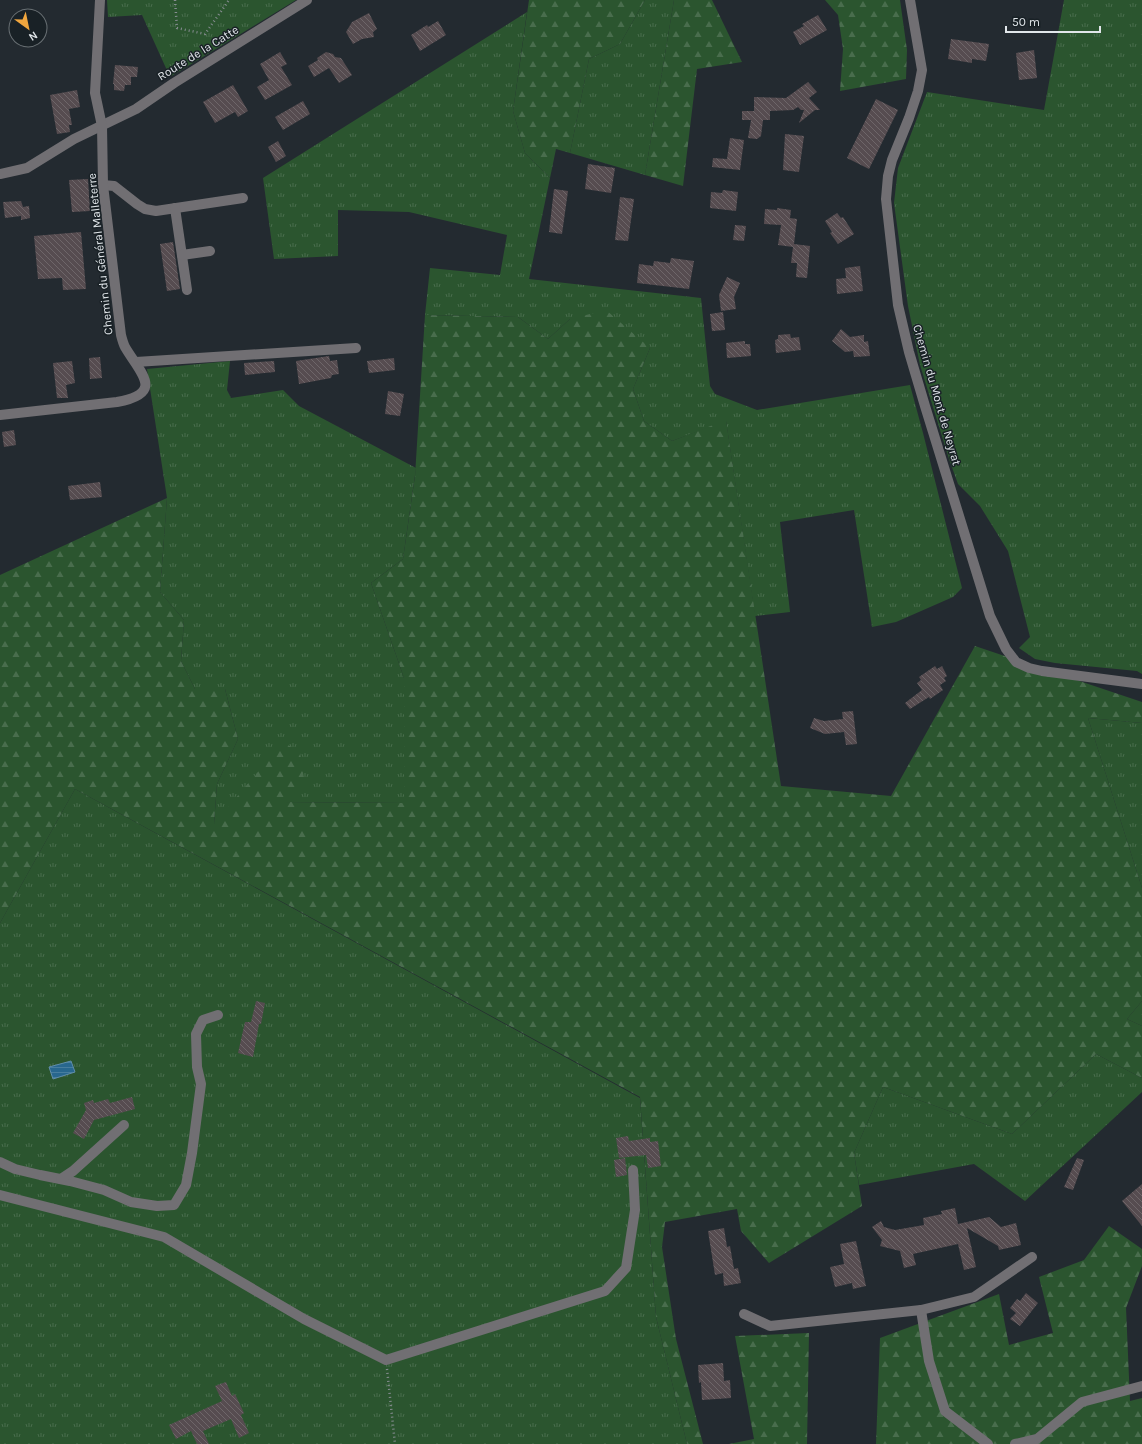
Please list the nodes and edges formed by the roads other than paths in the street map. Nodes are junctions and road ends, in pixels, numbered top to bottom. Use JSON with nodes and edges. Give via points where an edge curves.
{"nodes":[{"id":1,"x":100,"y":0,"type":"edge"},
{"id":2,"x":307,"y":0,"type":"edge"},
{"id":3,"x":910,"y":0,"type":"edge"},
{"id":4,"x":102,"y":126,"type":"junction"},
{"id":5,"x":0,"y":174,"type":"edge"},
{"id":6,"x":103,"y":185,"type":"junction"},
{"id":7,"x":243,"y":198,"type":"dead end"},
{"id":8,"x":175,"y":208,"type":"junction"},
{"id":9,"x":210,"y":251,"type":"dead end"},
{"id":10,"x":182,"y":255,"type":"junction"},
{"id":11,"x":187,"y":290,"type":"dead end"},
{"id":12,"x":356,"y":348,"type":"dead end"},
{"id":13,"x":136,"y":362,"type":"junction"},
{"id":14,"x":0,"y":415,"type":"edge"},
{"id":15,"x":1142,"y":684,"type":"edge"},
{"id":16,"x":218,"y":1016,"type":"dead end"},
{"id":17,"x":124,"y":1125,"type":"dead end"},
{"id":18,"x":0,"y":1162,"type":"edge"},
{"id":19,"x":633,"y":1170,"type":"dead end"},
{"id":20,"x":61,"y":1179,"type":"junction"},
{"id":21,"x":0,"y":1195,"type":"edge"},
{"id":22,"x":1032,"y":1257,"type":"dead end"},
{"id":23,"x":921,"y":1310,"type":"junction"},
{"id":24,"x":744,"y":1314,"type":"dead end"},
{"id":25,"x":1142,"y":1386,"type":"edge"},
{"id":26,"x":988,"y":1444,"type":"edge"},
{"id":27,"x":1015,"y":1444,"type":"edge"}],
"edges":[{"from":1,"to":4,"type":"street","name":"Chemin du Général Malleterre","via":[[95,93]]},
{"from":2,"to":4,"type":"street","name":"Route de la Catte","via":[[174,82],[136,109]]},
{"from":3,"to":15,"type":"street","name":"Chemin du Mont de Neyrat","via":[[922,70],[918,91],[892,160],[886,199],[898,305],[909,352],[990,616],[1006,649],[1016,662],[1029,668]]},
{"from":4,"to":5,"type":"street","name":"Route de la Catte","via":[[74,139],[28,168]]},
{"from":4,"to":6,"type":"street","name":"Chemin du Général Malleterre"},
{"from":6,"to":8,"type":"street","via":[[114,186],[144,209]]},
{"from":6,"to":13,"type":"street","name":"Chemin du Général Malleterre","via":[[121,334],[124,346]]},
{"from":7,"to":8,"type":"street"},
{"from":8,"to":10,"type":"street"},
{"from":9,"to":10,"type":"street"},
{"from":10,"to":11,"type":"street"},
{"from":12,"to":13,"type":"street"},
{"from":13,"to":14,"type":"street","name":"Chemin du Général Malleterre","via":[[145,378],[145,385],[142,393],[131,400]]},
{"from":16,"to":20,"type":"street","via":[[203,1020],[196,1034],[196,1067],[201,1084],[186,1185],[174,1205],[157,1206],[130,1202],[104,1190]]},
{"from":17,"to":20,"type":"street"},
{"from":18,"to":20,"type":"street"},
{"from":19,"to":21,"type":"street","via":[[634,1210],[626,1268],[605,1291],[386,1360],[304,1319],[164,1237]]},
{"from":22,"to":23,"type":"street","via":[[974,1297]]},
{"from":23,"to":24,"type":"street","via":[[770,1326]]},
{"from":23,"to":26,"type":"street","via":[[929,1361],[945,1411]]},
{"from":25,"to":27,"type":"street","via":[[1082,1402],[1037,1439]]}]}
